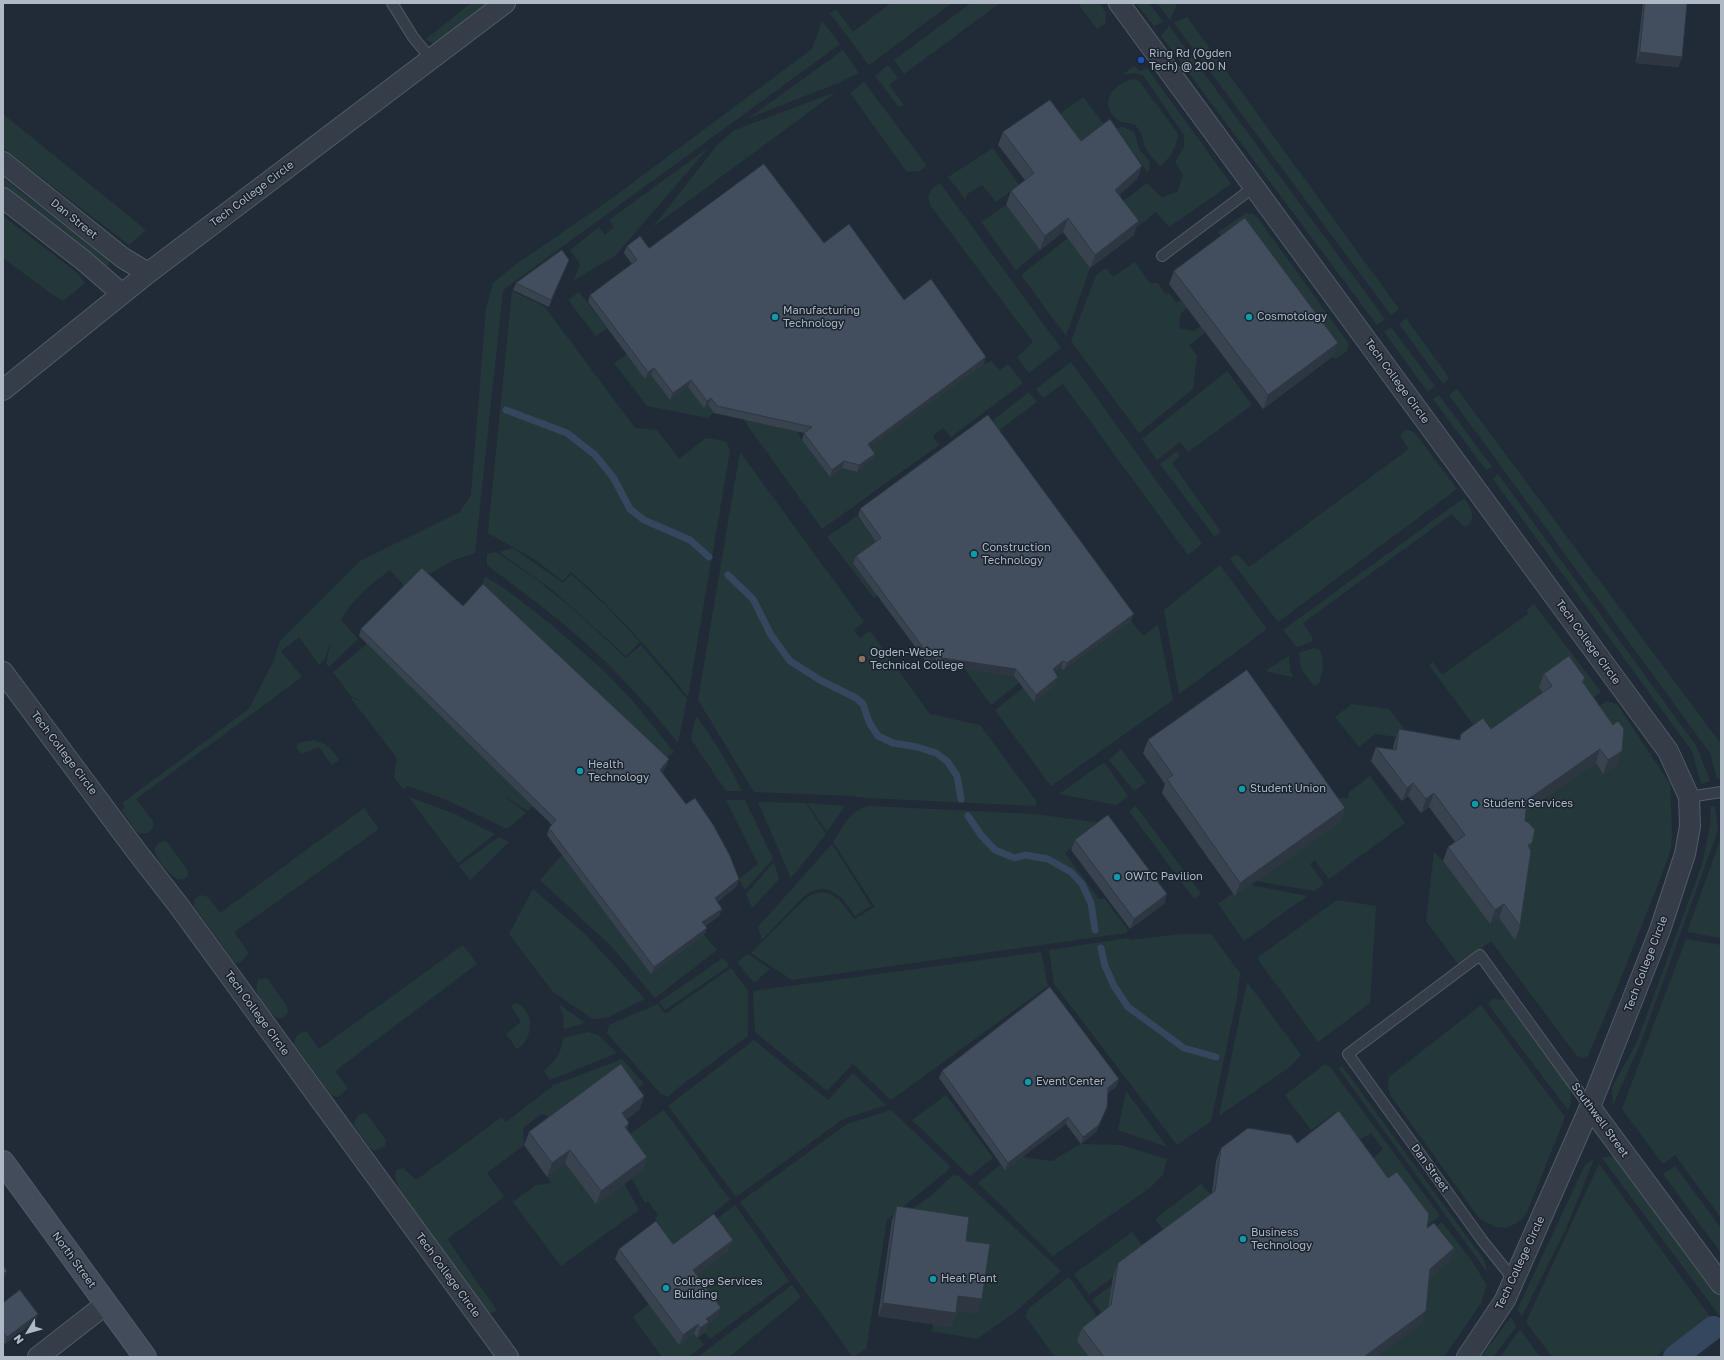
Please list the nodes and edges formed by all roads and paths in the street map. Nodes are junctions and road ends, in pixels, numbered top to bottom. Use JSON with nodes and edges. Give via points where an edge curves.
{"nodes":[{"id":1,"x":392,"y":3,"type":"edge"},
{"id":2,"x":505,"y":3,"type":"edge"},
{"id":3,"x":1119,"y":3,"type":"edge"},
{"id":4,"x":431,"y":59,"type":"junction"},
{"id":5,"x":3,"y":162,"type":"edge"},
{"id":6,"x":1254,"y":187,"type":"junction"},
{"id":7,"x":3,"y":198,"type":"edge"},
{"id":8,"x":1162,"y":256,"type":"dead end"},
{"id":9,"x":148,"y":273,"type":"junction"},
{"id":10,"x":121,"y":293,"type":"junction"},
{"id":11,"x":3,"y":390,"type":"edge"},
{"id":12,"x":3,"y":672,"type":"edge"},
{"id":13,"x":1721,"y":792,"type":"edge"},
{"id":14,"x":1689,"y":797,"type":"junction"},
{"id":15,"x":1348,"y":1054,"type":"joint"},
{"id":16,"x":1590,"y":1107,"type":"junction"},
{"id":17,"x":3,"y":1162,"type":"edge"},
{"id":18,"x":1514,"y":1280,"type":"junction"},
{"id":19,"x":1721,"y":1284,"type":"edge"},
{"id":20,"x":106,"y":1304,"type":"junction"},
{"id":21,"x":38,"y":1357,"type":"edge"},
{"id":22,"x":145,"y":1357,"type":"edge"},
{"id":23,"x":508,"y":1357,"type":"edge"},
{"id":24,"x":1467,"y":1357,"type":"edge"}],
"edges":[{"from":1,"to":4,"type":"lane","via":[[413,37]]},
{"from":2,"to":4,"type":"street","name":"Tech College Circle"},
{"from":3,"to":6,"type":"street","name":"Tech College Circle"},
{"from":4,"to":9,"type":"street","name":"Tech College Circle"},
{"from":5,"to":9,"type":"street","name":"Dan Street","via":[[123,258]]},
{"from":6,"to":8,"type":"lane"},
{"from":6,"to":14,"type":"street","name":"Tech College Circle","via":[[1668,751]]},
{"from":7,"to":10,"type":"street"},
{"from":9,"to":10,"type":"street","name":"Tech College Circle"},
{"from":10,"to":11,"type":"street","name":"Tech College Circle"},
{"from":12,"to":23,"type":"street","name":"Tech College Circle","via":[[179,906]]},
{"from":13,"to":14,"type":"lane"},
{"from":14,"to":16,"type":"street","name":"Tech College Circle","via":[[1690,826],[1685,854],[1660,930]]},
{"from":15,"to":16,"type":"lane","name":"Southwell Street","via":[[1480,955]]},
{"from":15,"to":18,"type":"lane","name":"Dan Street","via":[[1482,1240]]},
{"from":16,"to":18,"type":"street","name":"Tech College Circle"},
{"from":16,"to":19,"type":"street","name":"Southwell Street"},
{"from":17,"to":20,"type":"main road","name":"North Street"},
{"from":18,"to":24,"type":"street","name":"Tech College Circle","via":[[1505,1300]]},
{"from":20,"to":21,"type":"street"},
{"from":20,"to":22,"type":"main road","name":"North Street"}]}
